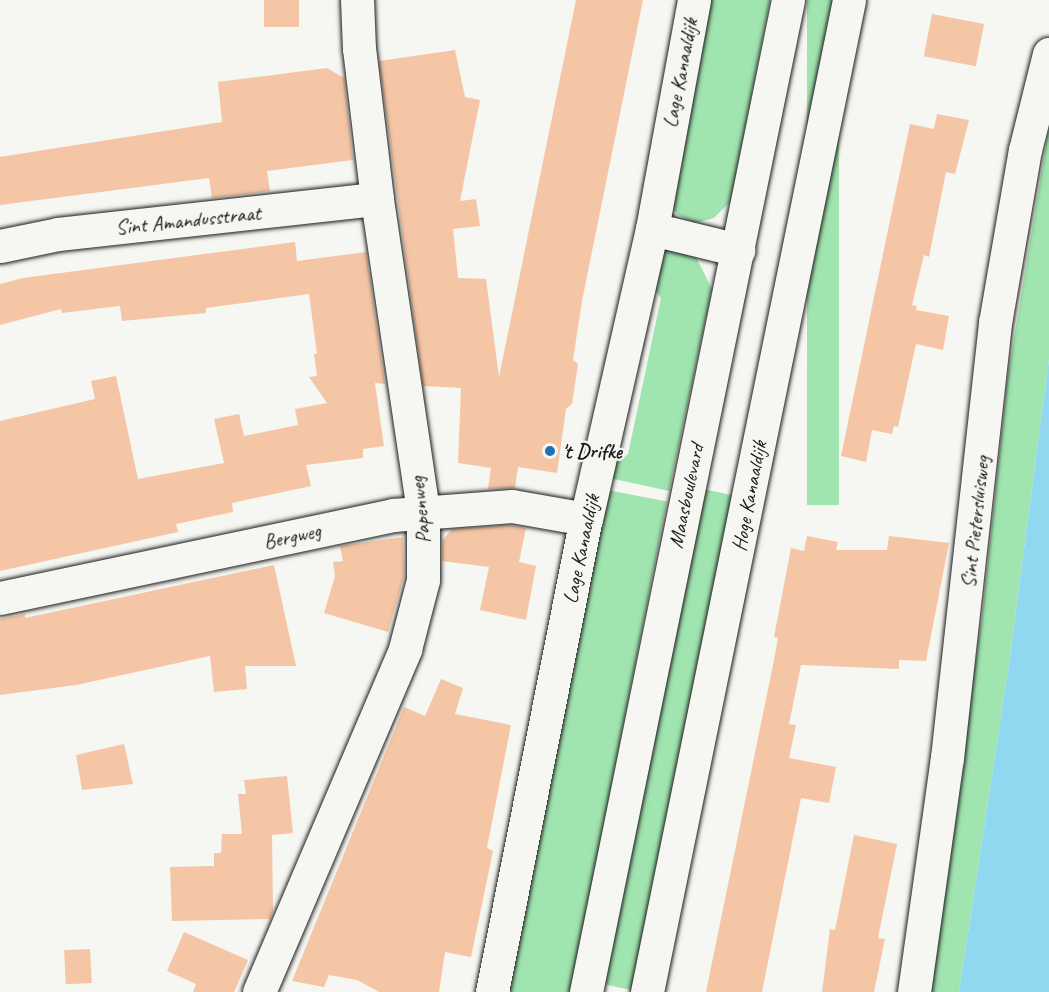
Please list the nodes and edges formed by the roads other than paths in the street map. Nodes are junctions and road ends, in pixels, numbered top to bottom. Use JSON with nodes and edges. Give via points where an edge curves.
{"nodes":[{"id":1,"x":357,"y":0,"type":"edge"},
{"id":2,"x":694,"y":0,"type":"edge"},
{"id":3,"x":788,"y":0,"type":"edge"},
{"id":4,"x":849,"y":0,"type":"edge"},
{"id":5,"x":1049,"y":54,"type":"edge"},
{"id":6,"x":377,"y":199,"type":"junction"},
{"id":7,"x":652,"y":229,"type":"junction"},
{"id":8,"x":0,"y":246,"type":"edge"},
{"id":9,"x":738,"y":250,"type":"junction"},
{"id":10,"x":423,"y":511,"type":"junction"},
{"id":11,"x":586,"y":519,"type":"junction"},
{"id":12,"x":0,"y":598,"type":"edge"},
{"id":13,"x":260,"y":992,"type":"edge"},
{"id":14,"x":492,"y":992,"type":"edge"},
{"id":15,"x":586,"y":992,"type":"edge"},
{"id":16,"x":646,"y":992,"type":"edge"},
{"id":17,"x":914,"y":992,"type":"edge"}],
"edges":[{"from":1,"to":6,"type":"street","name":"Papenweg"},
{"from":2,"to":7,"type":"street","name":"Lage Kanaaldijk"},
{"from":3,"to":9,"type":"street","name":"Maasboulevard"},
{"from":4,"to":16,"type":"street","name":"Hoge Kanaaldijk"},
{"from":5,"to":17,"type":"street","name":"Sint Pietersluisweg","via":[[1025,150],[995,323],[948,758]]},
{"from":6,"to":8,"type":"street","name":"Sint Amandusstraat","via":[[58,234]]},
{"from":6,"to":10,"type":"street","name":"Papenweg"},
{"from":7,"to":9,"type":"street"},
{"from":7,"to":11,"type":"street","name":"Lage Kanaaldijk"},
{"from":9,"to":15,"type":"street","name":"Maasboulevard"},
{"from":10,"to":11,"type":"street","name":"Bergweg","via":[[512,506]]},
{"from":10,"to":12,"type":"street","name":"Bergweg"},
{"from":10,"to":13,"type":"street","name":"Papenweg","via":[[425,555],[413,628]]},
{"from":11,"to":14,"type":"street","name":"Lage Kanaaldijk"}]}
